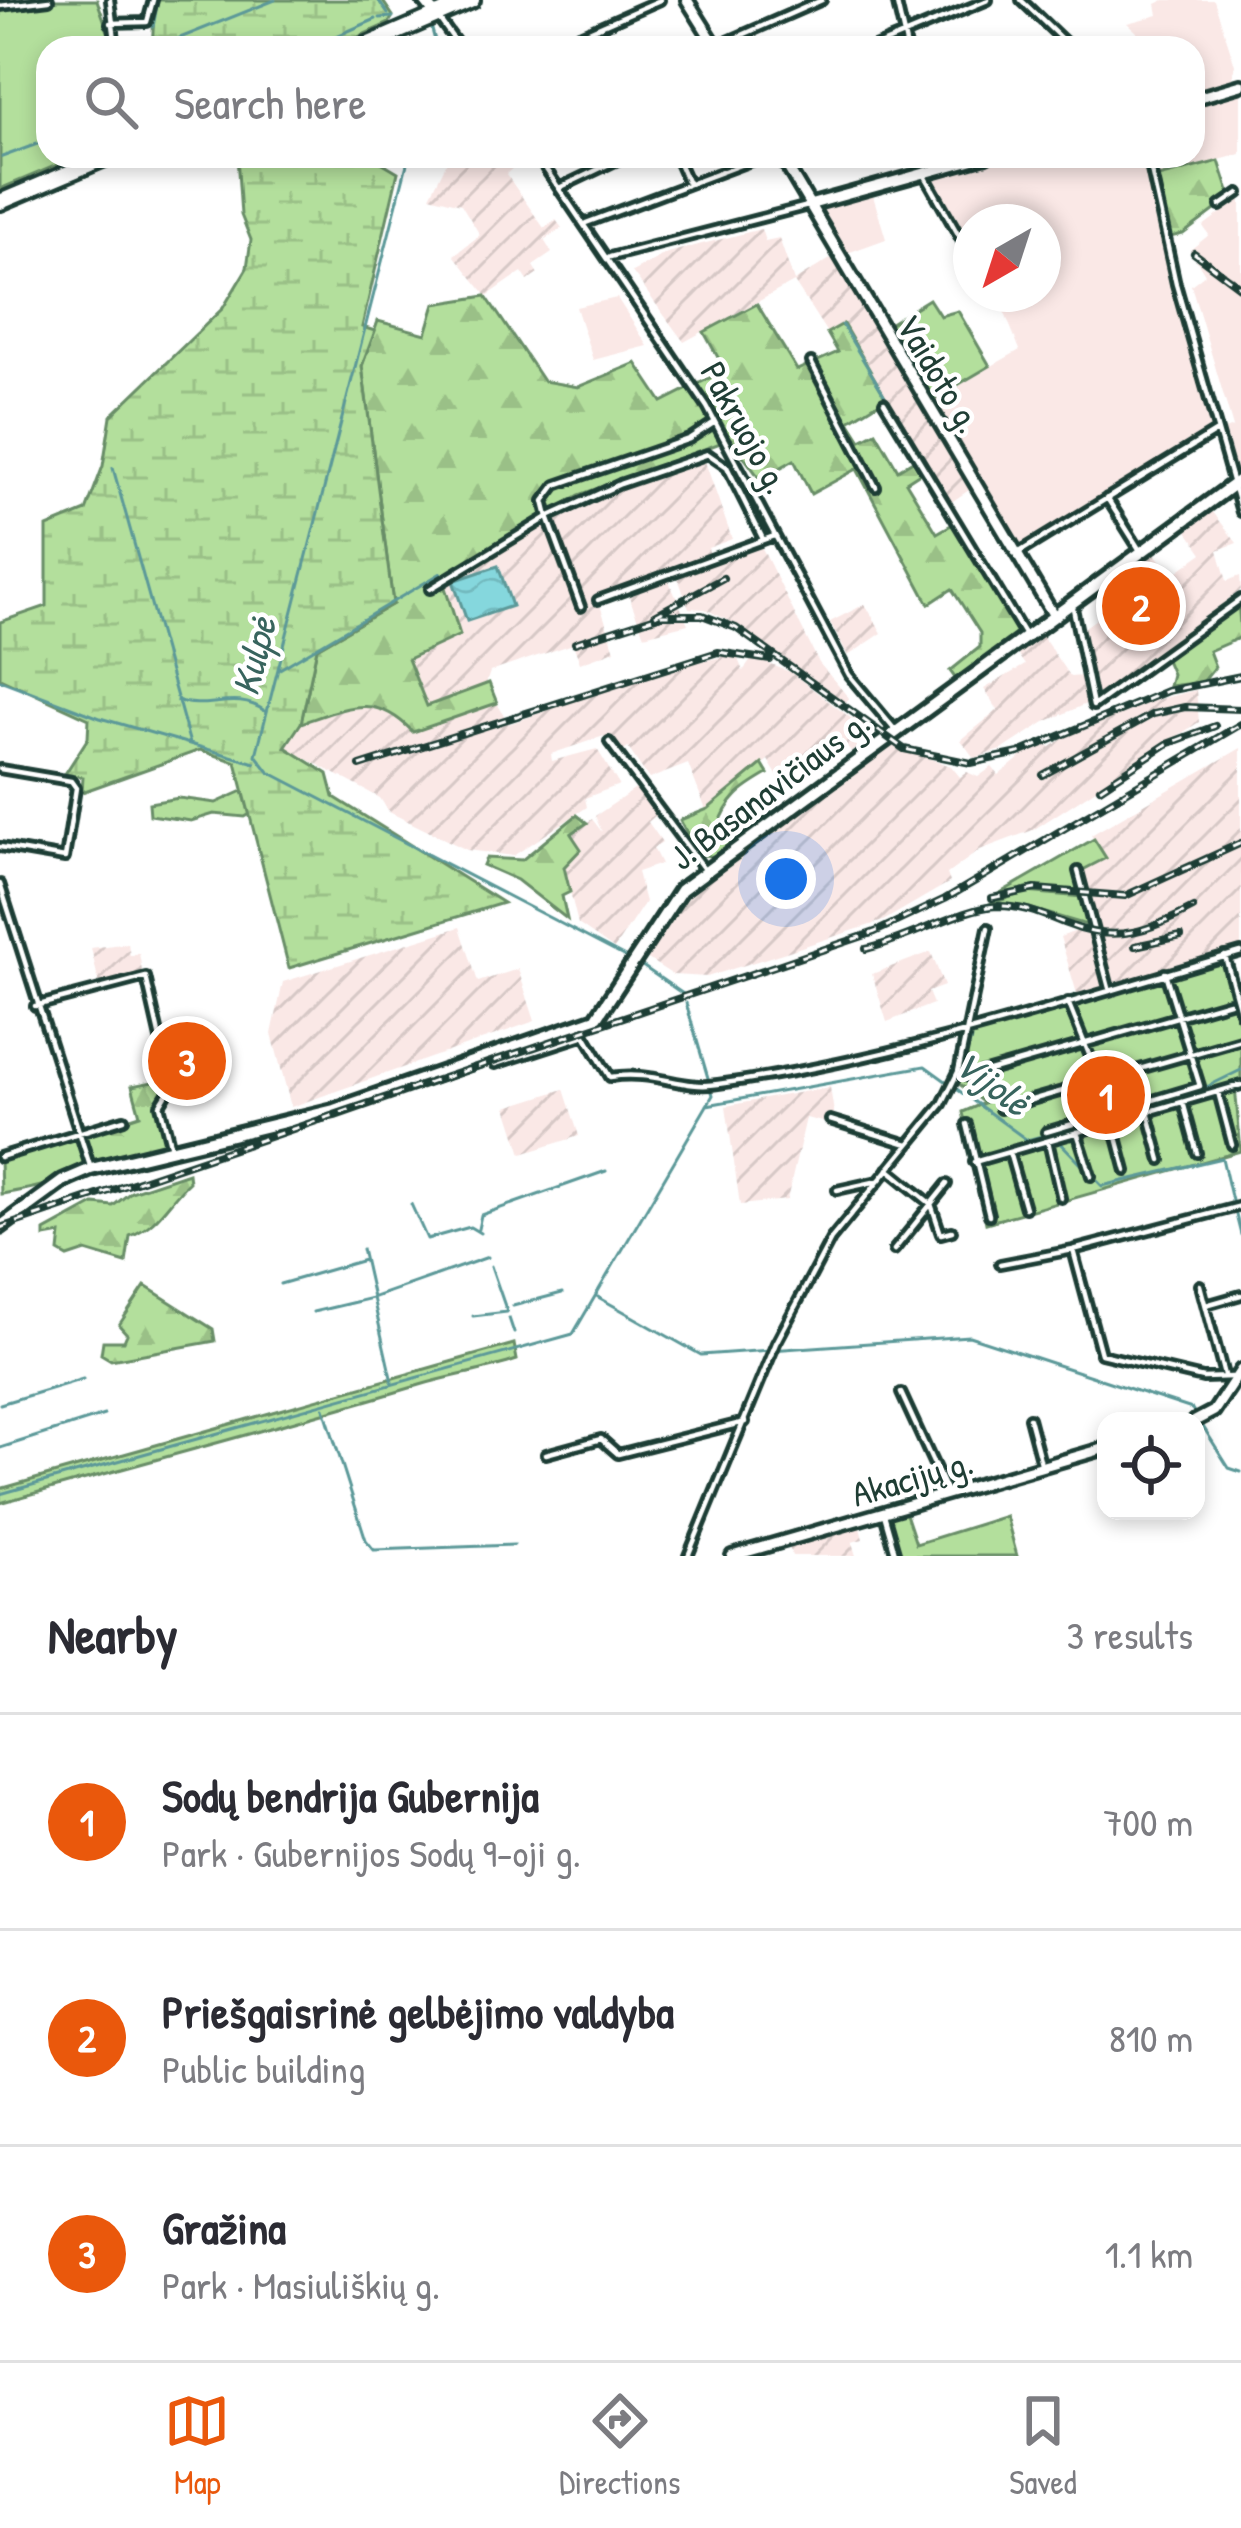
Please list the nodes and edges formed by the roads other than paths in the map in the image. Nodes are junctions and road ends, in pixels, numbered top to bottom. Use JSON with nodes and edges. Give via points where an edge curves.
{"nodes":[{"id":1,"x":50,"y":0,"type":"edge"},
{"id":2,"x":106,"y":0,"type":"edge"},
{"id":3,"x":152,"y":0,"type":"edge"},
{"id":4,"x":424,"y":0,"type":"edge"},
{"id":5,"x":472,"y":0,"type":"edge"},
{"id":6,"x":660,"y":0,"type":"edge"},
{"id":7,"x":687,"y":0,"type":"edge"},
{"id":8,"x":822,"y":0,"type":"edge"},
{"id":9,"x":896,"y":0,"type":"edge"},
{"id":10,"x":988,"y":0,"type":"edge"},
{"id":11,"x":1021,"y":0,"type":"edge"},
{"id":12,"x":0,"y":6,"type":"edge"},
{"id":13,"x":453,"y":8,"type":"junction"},
{"id":14,"x":436,"y":16,"type":"junction"},
{"id":15,"x":110,"y":22,"type":"junction"},
{"id":16,"x":416,"y":24,"type":"junction"},
{"id":17,"x":904,"y":34,"type":"junction"},
{"id":18,"x":113,"y":36,"type":"edge"},
{"id":19,"x":388,"y":36,"type":"edge"},
{"id":20,"x":451,"y":36,"type":"edge"},
{"id":21,"x":578,"y":36,"type":"edge"},
{"id":22,"x":708,"y":36,"type":"edge"},
{"id":23,"x":740,"y":36,"type":"edge"},
{"id":24,"x":899,"y":36,"type":"edge"},
{"id":25,"x":1058,"y":36,"type":"edge"},
{"id":26,"x":1241,"y":85,"type":"edge"},
{"id":27,"x":1205,"y":95,"type":"edge"},
{"id":28,"x":81,"y":168,"type":"edge"},
{"id":29,"x":546,"y":168,"type":"edge"},
{"id":30,"x":601,"y":168,"type":"edge"},
{"id":31,"x":681,"y":168,"type":"edge"},
{"id":32,"x":730,"y":168,"type":"edge"},
{"id":33,"x":788,"y":168,"type":"edge"},
{"id":34,"x":942,"y":168,"type":"edge"},
{"id":35,"x":1151,"y":168,"type":"edge"},
{"id":36,"x":938,"y":169,"type":"joint"},
{"id":37,"x":924,"y":174,"type":"junction"},
{"id":38,"x":688,"y":183,"type":"junction"},
{"id":39,"x":560,"y":188,"type":"junction"},
{"id":40,"x":1239,"y":193,"type":"edge"},
{"id":41,"x":0,"y":202,"type":"edge"},
{"id":42,"x":809,"y":206,"type":"junction"},
{"id":43,"x":1220,"y":206,"type":"dead end"},
{"id":44,"x":586,"y":224,"type":"junction"},
{"id":45,"x":953,"y":225,"type":"edge"},
{"id":46,"x":610,"y":257,"type":"junction"},
{"id":47,"x":812,"y":362,"type":"dead end"},
{"id":48,"x":884,"y":402,"type":"dead end"},
{"id":49,"x":716,"y":422,"type":"junction"},
{"id":50,"x":1217,"y":430,"type":"junction"},
{"id":51,"x":1237,"y":482,"type":"edge"},
{"id":52,"x":876,"y":487,"type":"dead end"},
{"id":53,"x":1107,"y":498,"type":"junction"},
{"id":54,"x":1241,"y":512,"type":"edge"},
{"id":55,"x":548,"y":518,"type":"junction"},
{"id":56,"x":774,"y":536,"type":"junction"},
{"id":57,"x":763,"y":539,"type":"junction"},
{"id":58,"x":1141,"y":552,"type":"junction"},
{"id":59,"x":1016,"y":554,"type":"junction"},
{"id":60,"x":430,"y":589,"type":"dead end"},
{"id":61,"x":1241,"y":599,"type":"edge"},
{"id":62,"x":598,"y":600,"type":"dead end"},
{"id":63,"x":1072,"y":603,"type":"junction"},
{"id":64,"x":581,"y":607,"type":"dead end"},
{"id":65,"x":1054,"y":616,"type":"junction"},
{"id":66,"x":1026,"y":637,"type":"junction"},
{"id":67,"x":896,"y":731,"type":"junction"},
{"id":68,"x":609,"y":742,"type":"dead end"},
{"id":69,"x":0,"y":769,"type":"edge"},
{"id":70,"x":0,"y":847,"type":"edge"},
{"id":71,"x":1078,"y":871,"type":"dead end"},
{"id":72,"x":706,"y":872,"type":"junction"},
{"id":73,"x":0,"y":884,"type":"edge"},
{"id":74,"x":3,"y":905,"type":"edge"},
{"id":75,"x":988,"y":928,"type":"dead end"},
{"id":76,"x":1241,"y":952,"type":"edge"},
{"id":77,"x":1226,"y":956,"type":"junction"},
{"id":78,"x":1166,"y":973,"type":"junction"},
{"id":79,"x":1109,"y":988,"type":"junction"},
{"id":80,"x":1068,"y":1000,"type":"junction"},
{"id":81,"x":1229,"y":1002,"type":"dead end"},
{"id":82,"x":35,"y":1006,"type":"junction"},
{"id":83,"x":1241,"y":1015,"type":"edge"},
{"id":84,"x":1179,"y":1016,"type":"junction"},
{"id":85,"x":969,"y":1030,"type":"junction"},
{"id":86,"x":1241,"y":1040,"type":"edge"},
{"id":87,"x":1084,"y":1044,"type":"junction"},
{"id":88,"x":1191,"y":1055,"type":"junction"},
{"id":89,"x":495,"y":1064,"type":"dead end"},
{"id":90,"x":968,"y":1077,"type":"dead end"},
{"id":91,"x":1099,"y":1080,"type":"junction"},
{"id":92,"x":1241,"y":1085,"type":"edge"},
{"id":93,"x":1218,"y":1092,"type":"junction"},
{"id":94,"x":1183,"y":1102,"type":"junction"},
{"id":95,"x":288,"y":1108,"type":"dead end"},
{"id":96,"x":1000,"y":1109,"type":"dead end"},
{"id":97,"x":1148,"y":1112,"type":"junction"},
{"id":98,"x":1113,"y":1118,"type":"junction"},
{"id":99,"x":124,"y":1119,"type":"dead end"},
{"id":100,"x":830,"y":1120,"type":"dead end"},
{"id":101,"x":290,"y":1122,"type":"junction"},
{"id":102,"x":967,"y":1124,"type":"dead end"},
{"id":103,"x":80,"y":1132,"type":"junction"},
{"id":104,"x":1046,"y":1132,"type":"dead end"},
{"id":105,"x":1077,"y":1132,"type":"junction"},
{"id":106,"x":1053,"y":1140,"type":"junction"},
{"id":107,"x":908,"y":1144,"type":"junction"},
{"id":108,"x":1232,"y":1145,"type":"dead end"},
{"id":109,"x":171,"y":1148,"type":"junction"},
{"id":110,"x":1010,"y":1152,"type":"junction"},
{"id":111,"x":1197,"y":1153,"type":"dead end"},
{"id":112,"x":0,"y":1156,"type":"edge"},
{"id":113,"x":1161,"y":1160,"type":"dead end"},
{"id":114,"x":974,"y":1162,"type":"junction"},
{"id":115,"x":91,"y":1169,"type":"junction"},
{"id":116,"x":888,"y":1169,"type":"junction"},
{"id":117,"x":1126,"y":1172,"type":"dead end"},
{"id":118,"x":1091,"y":1176,"type":"dead end"},
{"id":119,"x":878,"y":1181,"type":"junction"},
{"id":120,"x":947,"y":1184,"type":"dead end"},
{"id":121,"x":837,"y":1190,"type":"dead end"},
{"id":122,"x":1061,"y":1198,"type":"dead end"},
{"id":123,"x":931,"y":1204,"type":"junction"},
{"id":124,"x":1240,"y":1206,"type":"edge"},
{"id":125,"x":1025,"y":1208,"type":"dead end"},
{"id":126,"x":989,"y":1215,"type":"dead end"},
{"id":127,"x":1241,"y":1216,"type":"edge"},
{"id":128,"x":0,"y":1227,"type":"edge"},
{"id":129,"x":952,"y":1232,"type":"dead end"},
{"id":130,"x":894,"y":1250,"type":"dead end"},
{"id":131,"x":1072,"y":1250,"type":"junction"},
{"id":132,"x":1000,"y":1264,"type":"dead end"},
{"id":133,"x":1199,"y":1285,"type":"dead end"},
{"id":134,"x":1241,"y":1295,"type":"edge"},
{"id":135,"x":1205,"y":1305,"type":"junction"},
{"id":136,"x":1232,"y":1374,"type":"edge"},
{"id":137,"x":901,"y":1393,"type":"dead end"},
{"id":138,"x":1205,"y":1415,"type":"edge"},
{"id":139,"x":1029,"y":1418,"type":"dead end"},
{"id":140,"x":745,"y":1422,"type":"junction"},
{"id":141,"x":1097,"y":1451,"type":"edge"},
{"id":142,"x":546,"y":1454,"type":"dead end"},
{"id":143,"x":1042,"y":1467,"type":"junction"},
{"id":144,"x":948,"y":1495,"type":"junction"},
{"id":145,"x":884,"y":1514,"type":"junction"},
{"id":146,"x":688,"y":1556,"type":"edge"},
{"id":147,"x":732,"y":1556,"type":"edge"},
{"id":148,"x":896,"y":1556,"type":"edge"}],
"edges":[{"from":1,"to":12,"type":"street"},
{"from":2,"to":15,"type":"street"},
{"from":3,"to":15,"type":"street","via":[[147,22]]},
{"from":4,"to":13,"type":"highway"},
{"from":4,"to":14,"type":"main road"},
{"from":4,"to":16,"type":"highway"},
{"from":5,"to":13,"type":"highway"},
{"from":6,"to":21,"type":"street"},
{"from":7,"to":22,"type":"main road"},
{"from":8,"to":23,"type":"street"},
{"from":9,"to":17,"type":"street"},
{"from":10,"to":17,"type":"street"},
{"from":11,"to":25,"type":"street"},
{"from":13,"to":14,"type":"highway"},
{"from":14,"to":16,"type":"highway"},
{"from":14,"to":20,"type":"street"},
{"from":15,"to":18,"type":"street"},
{"from":16,"to":19,"type":"highway"},
{"from":17,"to":24,"type":"street"},
{"from":26,"to":27,"type":"main road"},
{"from":28,"to":41,"type":"highway"},
{"from":29,"to":39,"type":"street","name":"Pakruojo g."},
{"from":30,"to":39,"type":"street"},
{"from":31,"to":38,"type":"street"},
{"from":32,"to":38,"type":"street"},
{"from":33,"to":42,"type":"main road","name":"Vaidoto g."},
{"from":34,"to":36,"type":"main road"},
{"from":35,"to":50,"type":"street"},
{"from":36,"to":37,"type":"main road"},
{"from":37,"to":42,"type":"main road"},
{"from":37,"to":45,"type":"street"},
{"from":38,"to":44,"type":"street"},
{"from":39,"to":44,"type":"street","name":"Pakruojo g."},
{"from":40,"to":43,"type":"street"},
{"from":42,"to":46,"type":"street"},
{"from":42,"to":59,"type":"main road","name":"Vaidoto g."},
{"from":44,"to":46,"type":"street","name":"Pakruojo g."},
{"from":46,"to":49,"type":"street","name":"Pakruojo g."},
{"from":47,"to":52,"type":"street"},
{"from":48,"to":66,"type":"street"},
{"from":49,"to":55,"type":"street","via":[[556,485],[544,501]]},
{"from":49,"to":56,"type":"street","name":"Pakruojo g."},
{"from":50,"to":51,"type":"street"},
{"from":50,"to":53,"type":"street"},
{"from":51,"to":54,"type":"street"},
{"from":51,"to":58,"type":"main road","name":"J. Basanavičiaus g."},
{"from":53,"to":58,"type":"street"},
{"from":53,"to":59,"type":"street"},
{"from":55,"to":57,"type":"street","via":[[708,454],[727,467]]},
{"from":55,"to":60,"type":"street"},
{"from":55,"to":64,"type":"street"},
{"from":56,"to":57,"type":"street"},
{"from":56,"to":67,"type":"street","name":"Pakruojo g.","via":[[849,675]]},
{"from":57,"to":62,"type":"street"},
{"from":58,"to":63,"type":"main road","name":"J. Basanavičiaus g."},
{"from":59,"to":65,"type":"main road","name":"Vaidoto g."},
{"from":61,"to":63,"type":"street","via":[[1093,706]]},
{"from":63,"to":65,"type":"main road","name":"J. Basanavičiaus g."},
{"from":65,"to":66,"type":"main road","name":"J. Basanavičiaus g."},
{"from":66,"to":67,"type":"main road","name":"J. Basanavičiaus g."},
{"from":67,"to":72,"type":"main road","name":"J. Basanavičiaus g."},
{"from":68,"to":72,"type":"street"},
{"from":69,"to":70,"type":"street","via":[[76,788],[65,858]]},
{"from":71,"to":79,"type":"street"},
{"from":72,"to":101,"type":"main road","name":"J. Basanavičiaus g.","via":[[668,903],[596,1019]]},
{"from":73,"to":74,"type":"street"},
{"from":74,"to":82,"type":"street"},
{"from":75,"to":85,"type":"street"},
{"from":76,"to":77,"type":"street"},
{"from":77,"to":78,"type":"street"},
{"from":77,"to":83,"type":"street"},
{"from":78,"to":79,"type":"street"},
{"from":78,"to":84,"type":"street"},
{"from":79,"to":80,"type":"street"},
{"from":80,"to":85,"type":"street"},
{"from":80,"to":87,"type":"street"},
{"from":81,"to":84,"type":"street"},
{"from":82,"to":103,"type":"street"},
{"from":82,"to":109,"type":"street","via":[[146,977],[171,1087],[160,1105]]},
{"from":84,"to":87,"type":"street"},
{"from":84,"to":88,"type":"street"},
{"from":85,"to":89,"type":"street","via":[[856,1063],[713,1085],[645,1072],[610,1077],[585,1036]]},
{"from":85,"to":107,"type":"street","via":[[953,1082]]},
{"from":86,"to":88,"type":"street"},
{"from":87,"to":90,"type":"street"},
{"from":87,"to":91,"type":"street"},
{"from":88,"to":91,"type":"street"},
{"from":88,"to":98,"type":"street","via":[[1200,1086]]},
{"from":91,"to":96,"type":"street"},
{"from":91,"to":98,"type":"street"},
{"from":92,"to":93,"type":"street"},
{"from":93,"to":94,"type":"street"},
{"from":93,"to":108,"type":"street"},
{"from":94,"to":97,"type":"street"},
{"from":94,"to":111,"type":"street"},
{"from":95,"to":101,"type":"street"},
{"from":97,"to":98,"type":"street"},
{"from":97,"to":113,"type":"street"},
{"from":98,"to":104,"type":"street"},
{"from":98,"to":105,"type":"street"},
{"from":98,"to":117,"type":"street"},
{"from":99,"to":103,"type":"street"},
{"from":100,"to":107,"type":"street"},
{"from":101,"to":109,"type":"main road","name":"J. Basanavičiaus g."},
{"from":102,"to":114,"type":"street"},
{"from":103,"to":112,"type":"street"},
{"from":103,"to":115,"type":"street"},
{"from":105,"to":106,"type":"street"},
{"from":105,"to":118,"type":"street"},
{"from":106,"to":110,"type":"street"},
{"from":106,"to":122,"type":"street"},
{"from":107,"to":116,"type":"street"},
{"from":109,"to":115,"type":"main road","name":"J. Basanavičiaus g."},
{"from":110,"to":114,"type":"street"},
{"from":110,"to":125,"type":"street"},
{"from":114,"to":126,"type":"street"},
{"from":115,"to":128,"type":"main road","name":"J. Basanavičiaus g."},
{"from":116,"to":119,"type":"street"},
{"from":116,"to":123,"type":"street"},
{"from":119,"to":121,"type":"street"},
{"from":119,"to":140,"type":"street","via":[[831,1239]]},
{"from":120,"to":123,"type":"street"},
{"from":123,"to":129,"type":"street","via":[[941,1234]]},
{"from":123,"to":130,"type":"street"},
{"from":124,"to":127,"type":"street"},
{"from":124,"to":131,"type":"street"},
{"from":131,"to":132,"type":"street"},
{"from":131,"to":136,"type":"street","via":[[1101,1354],[1203,1378]]},
{"from":133,"to":135,"type":"street"},
{"from":134,"to":135,"type":"street"},
{"from":135,"to":136,"type":"street"},
{"from":136,"to":138,"type":"main road","via":[[1218,1407]]},
{"from":137,"to":144,"type":"street"},
{"from":139,"to":143,"type":"street"},
{"from":140,"to":142,"type":"street","via":[[619,1454],[601,1439]]},
{"from":140,"to":146,"type":"street"},
{"from":141,"to":143,"type":"main road","name":"Akacijų g."},
{"from":143,"to":144,"type":"main road","name":"Akacijų g."},
{"from":144,"to":145,"type":"main road","name":"Akacijų g."},
{"from":145,"to":147,"type":"main road","name":"Akacijų g."},
{"from":145,"to":148,"type":"street"}]}
